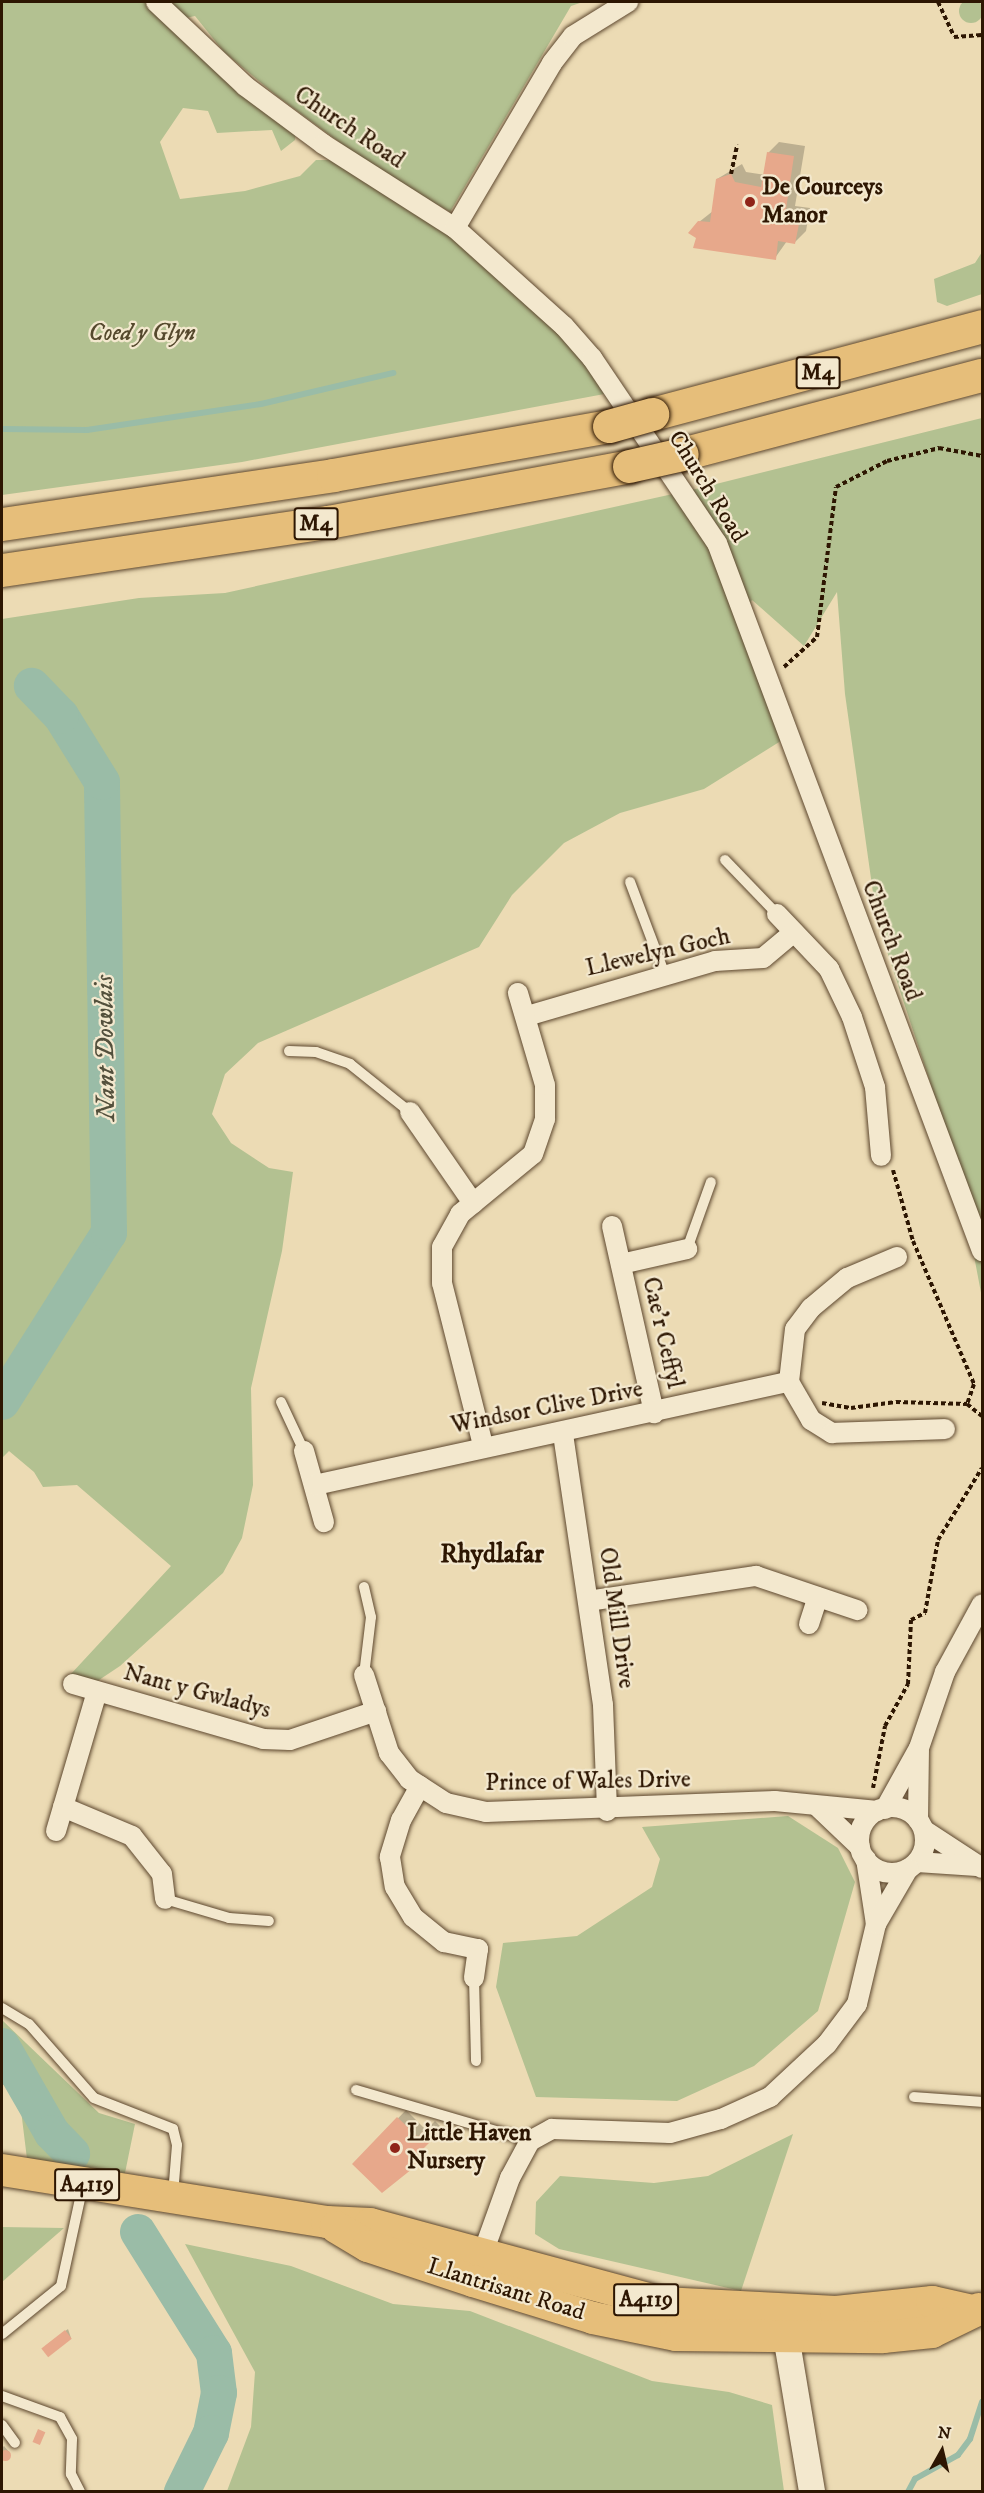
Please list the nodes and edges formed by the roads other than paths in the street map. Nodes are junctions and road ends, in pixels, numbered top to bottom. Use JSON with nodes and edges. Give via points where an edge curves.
{"nodes":[{"id":1,"x":156,"y":2,"type":"edge"},
{"id":2,"x":628,"y":2,"type":"edge"},
{"id":3,"x":455,"y":228,"type":"junction"},
{"id":4,"x":982,"y":326,"type":"edge"},
{"id":5,"x":982,"y":375,"type":"edge"},
{"id":6,"x":2,"y":524,"type":"edge"},
{"id":7,"x":2,"y":570,"type":"edge"},
{"id":8,"x":725,"y":860,"type":"dead end"},
{"id":9,"x":630,"y":882,"type":"dead end"},
{"id":10,"x":777,"y":914,"type":"joint"},
{"id":11,"x":794,"y":932,"type":"junction"},
{"id":12,"x":666,"y":978,"type":"junction"},
{"id":13,"x":518,"y":993,"type":"dead end"},
{"id":14,"x":527,"y":1016,"type":"junction"},
{"id":15,"x":289,"y":1051,"type":"dead end"},
{"id":16,"x":410,"y":1112,"type":"joint"},
{"id":17,"x":881,"y":1156,"type":"road end"},
{"id":18,"x":711,"y":1182,"type":"dead end"},
{"id":19,"x":473,"y":1203,"type":"junction"},
{"id":20,"x":612,"y":1226,"type":"dead end"},
{"id":21,"x":687,"y":1249,"type":"joint"},
{"id":22,"x":982,"y":1251,"type":"edge"},
{"id":23,"x":897,"y":1257,"type":"dead end"},
{"id":24,"x":621,"y":1264,"type":"junction"},
{"id":25,"x":794,"y":1390,"type":"junction"},
{"id":26,"x":281,"y":1402,"type":"dead end"},
{"id":27,"x":654,"y":1413,"type":"junction"},
{"id":28,"x":945,"y":1428,"type":"dead end"},
{"id":29,"x":563,"y":1434,"type":"junction"},
{"id":30,"x":483,"y":1445,"type":"junction"},
{"id":31,"x":304,"y":1451,"type":"joint"},
{"id":32,"x":315,"y":1485,"type":"junction"},
{"id":33,"x":324,"y":1522,"type":"dead end"},
{"id":34,"x":364,"y":1587,"type":"dead end"},
{"id":35,"x":818,"y":1597,"type":"junction"},
{"id":36,"x":588,"y":1601,"type":"junction"},
{"id":37,"x":982,"y":1604,"type":"edge"},
{"id":38,"x":856,"y":1610,"type":"dead end"},
{"id":39,"x":808,"y":1624,"type":"dead end"},
{"id":40,"x":364,"y":1676,"type":"joint"},
{"id":41,"x":73,"y":1684,"type":"dead end"},
{"id":42,"x":97,"y":1692,"type":"junction"},
{"id":43,"x":376,"y":1711,"type":"junction"},
{"id":44,"x":919,"y":1748,"type":"junction"},
{"id":45,"x":420,"y":1786,"type":"junction"},
{"id":46,"x":63,"y":1807,"type":"junction"},
{"id":47,"x":818,"y":1807,"type":"junction"},
{"id":48,"x":874,"y":1810,"type":"junction"},
{"id":49,"x":607,"y":1811,"type":"junction"},
{"id":50,"x":921,"y":1825,"type":"junction"},
{"id":51,"x":56,"y":1832,"type":"dead end"},
{"id":52,"x":863,"y":1853,"type":"junction"},
{"id":53,"x":913,"y":1865,"type":"junction"},
{"id":54,"x":981,"y":1867,"type":"edge"},
{"id":55,"x":165,"y":1899,"type":"joint"},
{"id":56,"x":268,"y":1921,"type":"dead end"},
{"id":57,"x":876,"y":1924,"type":"junction"},
{"id":58,"x":474,"y":1978,"type":"joint"},
{"id":59,"x":2,"y":2008,"type":"edge"},
{"id":60,"x":476,"y":2061,"type":"dead end"},
{"id":61,"x":356,"y":2090,"type":"dead end"},
{"id":62,"x":914,"y":2097,"type":"dead end"},
{"id":63,"x":982,"y":2102,"type":"edge"},
{"id":64,"x":530,"y":2141,"type":"junction"},
{"id":65,"x":2,"y":2170,"type":"edge"},
{"id":66,"x":83,"y":2184,"type":"junction"},
{"id":67,"x":172,"y":2198,"type":"junction"},
{"id":68,"x":478,"y":2268,"type":"junction"},
{"id":69,"x":978,"y":2310,"type":"edge"},
{"id":70,"x":784,"y":2326,"type":"junction"},
{"id":71,"x":2,"y":2334,"type":"edge"},
{"id":72,"x":2,"y":2396,"type":"edge"},
{"id":73,"x":2,"y":2425,"type":"edge"},
{"id":74,"x":15,"y":2443,"type":"dead end"},
{"id":75,"x":80,"y":2492,"type":"edge"},
{"id":76,"x":812,"y":2492,"type":"edge"}],
"edges":[{"from":1,"to":3,"type":"street","name":"Church Road","via":[[282,115]]},
{"from":2,"to":3,"type":"street","via":[[573,36],[552,63]]},
{"from":3,"to":22,"type":"street","name":"Church Road","via":[[564,326],[592,358],[717,543]]},
{"from":4,"to":6,"type":"highway","number":"M4","bridge":true,"via":[[609,426],[333,475]]},
{"from":5,"to":7,"type":"highway","number":"M4","bridge":true,"via":[[628,466],[328,522]]},
{"from":8,"to":10,"type":"lane"},
{"from":9,"to":12,"type":"lane"},
{"from":10,"to":11,"type":"street"},
{"from":11,"to":12,"type":"street","name":"Llewelyn Goch","via":[[763,958],[715,961]]},
{"from":11,"to":17,"type":"street","via":[[829,969],[852,1017],[875,1087]]},
{"from":12,"to":14,"type":"street","name":"Llewelyn Goch","via":[[578,998]]},
{"from":13,"to":14,"type":"street"},
{"from":14,"to":19,"type":"street","via":[[545,1085],[545,1119],[533,1154]]},
{"from":15,"to":16,"type":"lane","via":[[316,1052],[350,1064]]},
{"from":16,"to":19,"type":"street"},
{"from":18,"to":21,"type":"lane"},
{"from":19,"to":30,"type":"street","via":[[442,1247],[442,1283]]},
{"from":20,"to":24,"type":"street","name":"Cae'r Ceffyl"},
{"from":21,"to":24,"type":"street","name":"Cae'r Ceffyl"},
{"from":23,"to":25,"type":"street","via":[[848,1278],[811,1308],[795,1329]]},
{"from":24,"to":27,"type":"street","name":"Cae'r Ceffyl"},
{"from":25,"to":27,"type":"street","name":"Windsor Clive Drive"},
{"from":25,"to":28,"type":"street","via":[[811,1420],[832,1433]]},
{"from":26,"to":31,"type":"lane"},
{"from":27,"to":29,"type":"street","name":"Windsor Clive Drive"},
{"from":29,"to":30,"type":"street","name":"Windsor Clive Drive"},
{"from":29,"to":36,"type":"street","name":"Old Mill Drive"},
{"from":30,"to":32,"type":"street","name":"Windsor Clive Drive"},
{"from":31,"to":32,"type":"street"},
{"from":32,"to":33,"type":"street"},
{"from":34,"to":40,"type":"lane","via":[[371,1617]]},
{"from":35,"to":36,"type":"street","via":[[756,1576],[725,1576]]},
{"from":35,"to":38,"type":"street"},
{"from":35,"to":39,"type":"street"},
{"from":36,"to":49,"type":"street","name":"Old Mill Drive","via":[[603,1705]]},
{"from":37,"to":44,"type":"street","via":[[945,1672]]},
{"from":40,"to":43,"type":"street","name":"Prince of Wales Drive"},
{"from":41,"to":42,"type":"street","name":"Nant y Gwladys"},
{"from":42,"to":43,"type":"street","name":"Nant y Gwladys","via":[[263,1739],[290,1740]]},
{"from":42,"to":46,"type":"street"},
{"from":43,"to":45,"type":"street","name":"Prince of Wales Drive","via":[[389,1753]]},
{"from":44,"to":48,"type":"street"},
{"from":44,"to":50,"type":"street"},
{"from":45,"to":49,"type":"street","name":"Prince of Wales Drive","via":[[446,1803],[486,1812]]},
{"from":45,"to":58,"type":"street","via":[[401,1820],[390,1857],[395,1887],[413,1917],[444,1942],[478,1949]]},
{"from":46,"to":51,"type":"street"},
{"from":46,"to":55,"type":"street","via":[[132,1836],[162,1874]]},
{"from":47,"to":48,"type":"street","name":"Prince of Wales Drive"},
{"from":47,"to":49,"type":"street","name":"Prince of Wales Drive","via":[[775,1801]]},
{"from":47,"to":52,"type":"street"},
{"from":48,"to":50,"type":"street","via":[[901,1808]]},
{"from":48,"to":52,"type":"street","via":[[863,1825]]},
{"from":50,"to":53,"type":"street"},
{"from":50,"to":54,"type":"street"},
{"from":52,"to":53,"type":"street","via":[[884,1872]]},
{"from":52,"to":57,"type":"street"},
{"from":53,"to":54,"type":"street"},
{"from":53,"to":57,"type":"street"},
{"from":55,"to":56,"type":"lane","via":[[229,1918]]},
{"from":57,"to":64,"type":"street","via":[[857,2004],[827,2044],[770,2097],[721,2120],[670,2133],[552,2129]]},
{"from":58,"to":60,"type":"lane"},
{"from":59,"to":67,"type":"lane","via":[[28,2024],[94,2098],[173,2129],[177,2145]]},
{"from":61,"to":64,"type":"lane"},
{"from":62,"to":63,"type":"lane"},
{"from":64,"to":68,"type":"street","via":[[510,2178]]},
{"from":65,"to":66,"type":"main road","name":"Llantrisant Road","number":"A4119"},
{"from":66,"to":67,"type":"main road","name":"Llantrisant Road","number":"A4119"},
{"from":66,"to":71,"type":"lane","via":[[61,2286]]},
{"from":67,"to":68,"type":"main road","name":"Llantrisant Road","number":"A4119","via":[[327,2222],[370,2224]]},
{"from":68,"to":70,"type":"main road","name":"Llantrisant Road","number":"A4119","via":[[593,2318],[676,2335]]},
{"from":69,"to":70,"type":"main road","name":"Llantrisant Road","number":"A4119","via":[[932,2332]]},
{"from":70,"to":76,"type":"street"},
{"from":72,"to":75,"type":"lane","via":[[60,2417],[72,2439],[71,2474]]},
{"from":73,"to":74,"type":"lane"}]}
